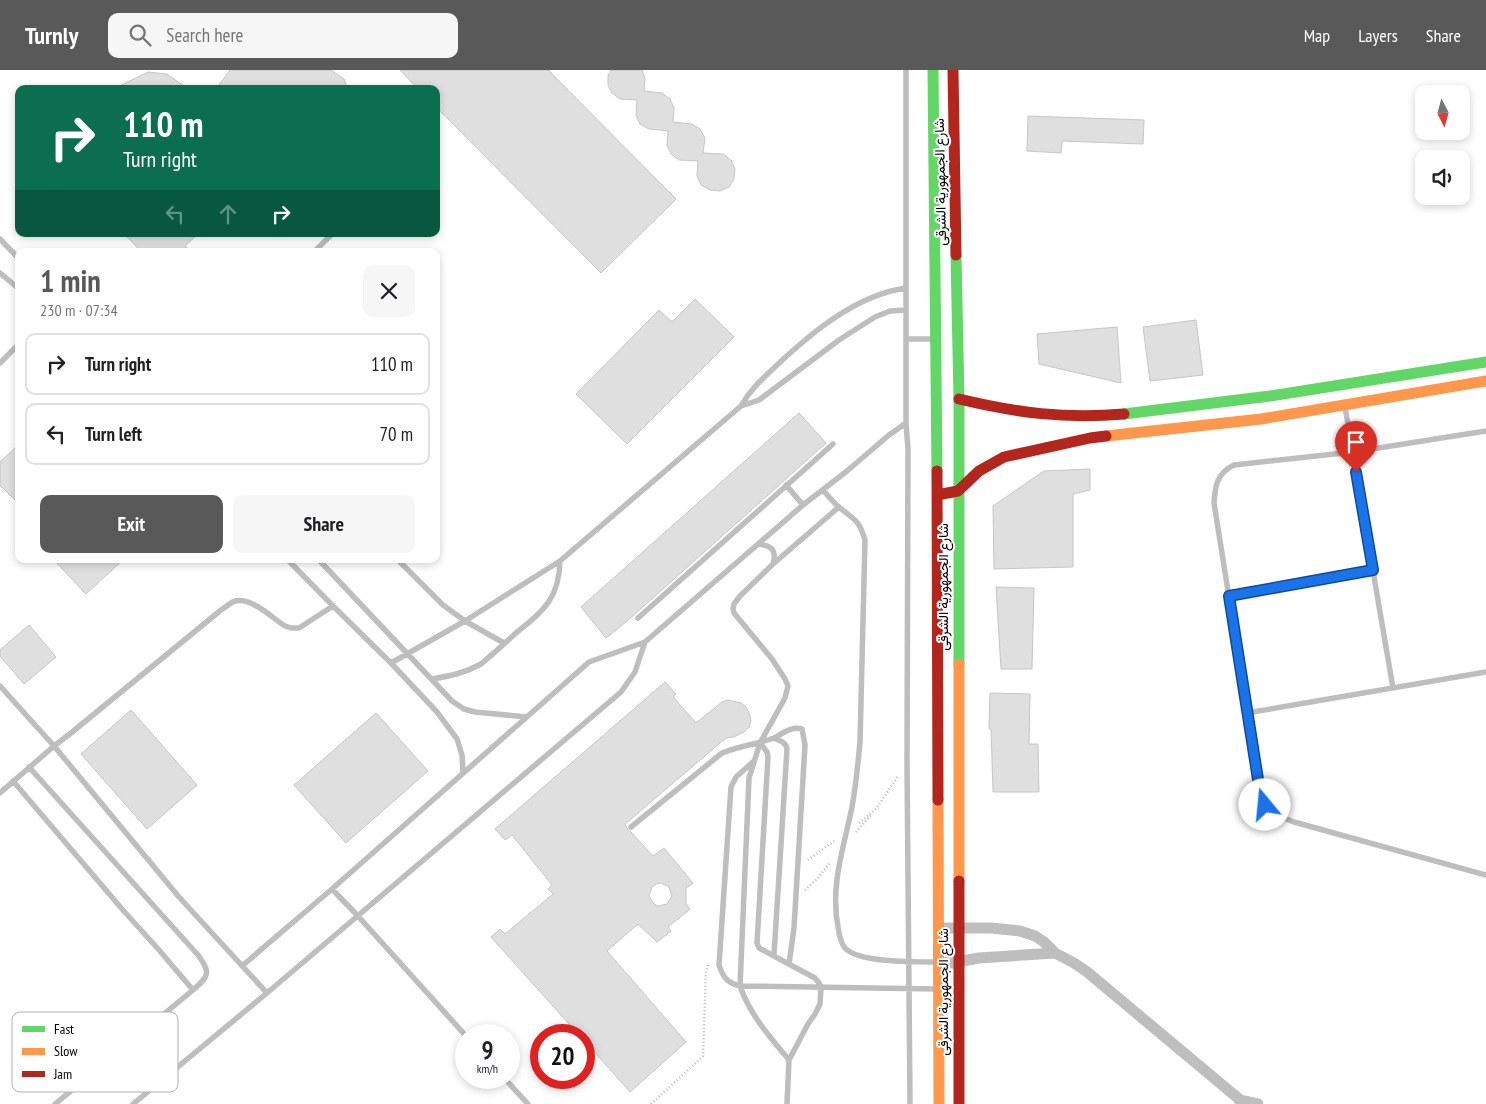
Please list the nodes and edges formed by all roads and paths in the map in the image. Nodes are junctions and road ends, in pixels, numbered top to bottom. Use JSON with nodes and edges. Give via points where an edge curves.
{"nodes":[{"id":1,"x":906,"y":70,"type":"edge"},
{"id":2,"x":933,"y":70,"type":"edge"},
{"id":3,"x":953,"y":70,"type":"edge"},
{"id":4,"x":329,"y":237,"type":"edge"},
{"id":5,"x":0,"y":239,"type":"edge"},
{"id":6,"x":318,"y":248,"type":"edge"},
{"id":7,"x":15,"y":255,"type":"edge"},
{"id":8,"x":0,"y":272,"type":"edge"},
{"id":9,"x":15,"y":285,"type":"edge"},
{"id":10,"x":906,"y":288,"type":"junction"},
{"id":11,"x":906,"y":310,"type":"junction"},
{"id":12,"x":906,"y":339,"type":"junction"},
{"id":13,"x":935,"y":339,"type":"junction"},
{"id":14,"x":15,"y":348,"type":"edge"},
{"id":15,"x":935,"y":354,"type":"junction"},
{"id":16,"x":958,"y":354,"type":"junction"},
{"id":17,"x":1486,"y":362,"type":"edge"},
{"id":18,"x":0,"y":363,"type":"edge"},
{"id":19,"x":1486,"y":381,"type":"edge"},
{"id":20,"x":1259,"y":398,"type":"junction"},
{"id":21,"x":959,"y":399,"type":"junction"},
{"id":22,"x":1345,"y":405,"type":"junction"},
{"id":23,"x":740,"y":406,"type":"junction"},
{"id":24,"x":1261,"y":419,"type":"junction"},
{"id":25,"x":906,"y":424,"type":"junction"},
{"id":26,"x":1486,"y":431,"type":"edge"},
{"id":27,"x":833,"y":444,"type":"dead end"},
{"id":28,"x":1353,"y":452,"type":"junction"},
{"id":29,"x":786,"y":486,"type":"junction"},
{"id":30,"x":822,"y":490,"type":"junction"},
{"id":31,"x":958,"y":491,"type":"junction"},
{"id":32,"x":937,"y":495,"type":"junction"},
{"id":33,"x":803,"y":505,"type":"junction"},
{"id":34,"x":839,"y":507,"type":"junction"},
{"id":35,"x":759,"y":544,"type":"junction"},
{"id":36,"x":560,"y":561,"type":"junction"},
{"id":37,"x":291,"y":563,"type":"edge"},
{"id":38,"x":322,"y":563,"type":"edge"},
{"id":39,"x":400,"y":563,"type":"edge"},
{"id":40,"x":773,"y":564,"type":"junction"},
{"id":41,"x":1373,"y":570,"type":"junction"},
{"id":42,"x":1229,"y":596,"type":"junction"},
{"id":43,"x":333,"y":606,"type":"junction"},
{"id":44,"x":638,"y":618,"type":"dead end"},
{"id":45,"x":464,"y":621,"type":"junction"},
{"id":46,"x":645,"y":642,"type":"junction"},
{"id":47,"x":504,"y":644,"type":"junction"},
{"id":48,"x":408,"y":654,"type":"junction"},
{"id":49,"x":391,"y":663,"type":"junction"},
{"id":50,"x":1486,"y":672,"type":"edge"},
{"id":51,"x":432,"y":679,"type":"junction"},
{"id":52,"x":0,"y":686,"type":"edge"},
{"id":53,"x":1393,"y":688,"type":"junction"},
{"id":54,"x":1247,"y":713,"type":"junction"},
{"id":55,"x":527,"y":717,"type":"junction"},
{"id":56,"x":774,"y":738,"type":"junction"},
{"id":57,"x":760,"y":743,"type":"junction"},
{"id":58,"x":54,"y":746,"type":"junction"},
{"id":59,"x":754,"y":761,"type":"junction"},
{"id":60,"x":28,"y":767,"type":"junction"},
{"id":61,"x":463,"y":773,"type":"junction"},
{"id":62,"x":13,"y":781,"type":"junction"},
{"id":63,"x":0,"y":793,"type":"edge"},
{"id":64,"x":631,"y":827,"type":"dead end"},
{"id":65,"x":1486,"y":875,"type":"edge"},
{"id":66,"x":332,"y":889,"type":"junction"},
{"id":67,"x":358,"y":915,"type":"junction"},
{"id":68,"x":939,"y":928,"type":"junction"},
{"id":69,"x":958,"y":928,"type":"junction"},
{"id":70,"x":1054,"y":953,"type":"junction"},
{"id":71,"x":774,"y":955,"type":"junction"},
{"id":72,"x":958,"y":961,"type":"junction"},
{"id":73,"x":908,"y":962,"type":"junction"},
{"id":74,"x":940,"y":962,"type":"junction"},
{"id":75,"x":789,"y":964,"type":"junction"},
{"id":76,"x":242,"y":966,"type":"junction"},
{"id":77,"x":706,"y":972,"type":"dead end"},
{"id":78,"x":740,"y":986,"type":"junction"},
{"id":79,"x":821,"y":988,"type":"junction"},
{"id":80,"x":908,"y":989,"type":"junction"},
{"id":81,"x":939,"y":989,"type":"junction"},
{"id":82,"x":193,"y":990,"type":"junction"},
{"id":83,"x":267,"y":993,"type":"junction"},
{"id":84,"x":166,"y":1012,"type":"edge"},
{"id":85,"x":455,"y":1024,"type":"edge"},
{"id":86,"x":789,"y":1060,"type":"junction"},
{"id":87,"x":178,"y":1067,"type":"edge"},
{"id":88,"x":514,"y":1089,"type":"edge"},
{"id":89,"x":70,"y":1092,"type":"edge"},
{"id":90,"x":147,"y":1092,"type":"edge"},
{"id":91,"x":1242,"y":1102,"type":"edge"},
{"id":92,"x":55,"y":1104,"type":"edge"},
{"id":93,"x":133,"y":1104,"type":"edge"},
{"id":94,"x":528,"y":1104,"type":"edge"},
{"id":95,"x":651,"y":1104,"type":"edge"},
{"id":96,"x":787,"y":1104,"type":"edge"},
{"id":97,"x":910,"y":1104,"type":"edge"},
{"id":98,"x":939,"y":1104,"type":"edge"},
{"id":99,"x":959,"y":1104,"type":"edge"},
{"id":100,"x":1258,"y":1104,"type":"edge"}],
"edges":[{"from":1,"to":10,"type":"lane"},
{"from":2,"to":13,"type":"main road","name":"شارع الجمهورية الشرقى"},
{"from":3,"to":16,"type":"main road","name":"شارع الجمهورية الشرقى"},
{"from":4,"to":6,"type":"lane"},
{"from":5,"to":7,"type":"lane"},
{"from":8,"to":9,"type":"lane"},
{"from":10,"to":11,"type":"lane"},
{"from":10,"to":23,"type":"lane","via":[[870,298],[825,325],[753,387]]},
{"from":11,"to":12,"type":"lane"},
{"from":11,"to":23,"type":"lane","via":[[890,311],[875,317],[759,400]]},
{"from":12,"to":13,"type":"lane"},
{"from":12,"to":25,"type":"lane"},
{"from":13,"to":15,"type":"main road","name":"شارع الجمهورية الشرقى"},
{"from":14,"to":18,"type":"lane"},
{"from":15,"to":16,"type":"main road"},
{"from":15,"to":32,"type":"main road","name":"شارع الجمهورية الشرقى"},
{"from":16,"to":21,"type":"main road","name":"شارع الجمهورية الشرقى"},
{"from":17,"to":20,"type":"main road"},
{"from":19,"to":22,"type":"main road"},
{"from":20,"to":21,"type":"main road","via":[[1111,414],[1060,416],[1009,410]]},
{"from":20,"to":24,"type":"main road"},
{"from":21,"to":31,"type":"main road","name":"شارع الجمهورية الشرقى"},
{"from":22,"to":24,"type":"main road"},
{"from":22,"to":28,"type":"lane"},
{"from":23,"to":36,"type":"lane"},
{"from":24,"to":31,"type":"main road","via":[[1090,438],[1004,457],[979,471]]},
{"from":25,"to":30,"type":"lane"},
{"from":25,"to":73,"type":"lane"},
{"from":26,"to":28,"type":"lane"},
{"from":27,"to":29,"type":"lane"},
{"from":28,"to":41,"type":"lane"},
{"from":28,"to":42,"type":"lane","via":[[1234,465],[1221,474],[1214,503]]},
{"from":29,"to":33,"type":"lane"},
{"from":29,"to":44,"type":"lane"},
{"from":30,"to":33,"type":"lane"},
{"from":30,"to":34,"type":"lane"},
{"from":31,"to":32,"type":"main road"},
{"from":31,"to":69,"type":"main road","name":"شارع الجمهورية الشرقى"},
{"from":32,"to":68,"type":"main road","name":"شارع الجمهورية الشرقى"},
{"from":33,"to":35,"type":"lane"},
{"from":34,"to":40,"type":"lane"},
{"from":34,"to":73,"type":"lane","via":[[856,521],[865,540],[860,742],[852,807],[836,878],[837,921],[845,949],[866,957]]},
{"from":35,"to":40,"type":"lane","via":[[772,548]]},
{"from":35,"to":46,"type":"lane"},
{"from":36,"to":45,"type":"lane"},
{"from":36,"to":47,"type":"lane","via":[[560,575],[550,602]]},
{"from":37,"to":43,"type":"lane"},
{"from":38,"to":48,"type":"lane"},
{"from":39,"to":45,"type":"lane"},
{"from":40,"to":57,"type":"lane","via":[[740,596],[733,609],[772,659],[788,686]]},
{"from":41,"to":42,"type":"lane"},
{"from":41,"to":53,"type":"lane"},
{"from":42,"to":54,"type":"lane"},
{"from":43,"to":49,"type":"lane"},
{"from":43,"to":58,"type":"lane","via":[[299,628],[291,628],[255,605],[234,601]]},
{"from":45,"to":47,"type":"lane"},
{"from":45,"to":48,"type":"lane"},
{"from":46,"to":55,"type":"lane","via":[[589,662]]},
{"from":46,"to":67,"type":"lane","via":[[635,672],[621,692]]},
{"from":47,"to":51,"type":"lane","via":[[470,670]]},
{"from":48,"to":49,"type":"lane"},
{"from":48,"to":51,"type":"lane"},
{"from":49,"to":61,"type":"lane","via":[[458,739]]},
{"from":50,"to":53,"type":"lane"},
{"from":51,"to":55,"type":"lane","via":[[464,709]]},
{"from":52,"to":58,"type":"lane"},
{"from":53,"to":54,"type":"lane"},
{"from":54,"to":65,"type":"lane","via":[[1260,792],[1270,811],[1294,822]]},
{"from":55,"to":61,"type":"lane"},
{"from":56,"to":57,"type":"lane"},
{"from":56,"to":71,"type":"lane","via":[[788,749]]},
{"from":56,"to":75,"type":"lane","via":[[797,728],[804,733],[805,745]]},
{"from":57,"to":59,"type":"lane"},
{"from":57,"to":64,"type":"lane","via":[[722,753]]},
{"from":57,"to":71,"type":"lane","via":[[768,757],[757,942],[759,948]]},
{"from":58,"to":60,"type":"lane"},
{"from":58,"to":76,"type":"lane","via":[[179,897]]},
{"from":59,"to":78,"type":"lane","via":[[748,778]]},
{"from":59,"to":78,"type":"lane","via":[[736,777],[731,787],[719,965],[726,980]]},
{"from":60,"to":62,"type":"lane"},
{"from":60,"to":82,"type":"lane","via":[[198,955],[207,975]]},
{"from":61,"to":66,"type":"lane"},
{"from":62,"to":63,"type":"lane"},
{"from":62,"to":82,"type":"lane"},
{"from":66,"to":67,"type":"lane"},
{"from":66,"to":76,"type":"lane"},
{"from":67,"to":83,"type":"lane"},
{"from":67,"to":85,"type":"lane"},
{"from":68,"to":69,"type":"street"},
{"from":68,"to":74,"type":"main road","name":"شارع الجمهورية الشرقى"},
{"from":69,"to":70,"type":"street","via":[[1020,931],[1035,936]]},
{"from":69,"to":72,"type":"main road","name":"شارع الجمهورية الشرقى"},
{"from":70,"to":72,"type":"street"},
{"from":70,"to":91,"type":"street","via":[[1086,971]]},
{"from":71,"to":75,"type":"lane"},
{"from":72,"to":74,"type":"street"},
{"from":72,"to":99,"type":"main road","name":"شارع الجمهورية الشرقى"},
{"from":73,"to":74,"type":"lane"},
{"from":73,"to":80,"type":"lane"},
{"from":74,"to":81,"type":"main road","name":"شارع الجمهورية الشرقى"},
{"from":75,"to":79,"type":"lane","via":[[815,978]]},
{"from":76,"to":83,"type":"lane"},
{"from":77,"to":95,"type":"path","via":[[703,1056]]},
{"from":78,"to":79,"type":"lane"},
{"from":78,"to":86,"type":"lane","via":[[757,1020]]},
{"from":79,"to":80,"type":"lane"},
{"from":79,"to":86,"type":"lane","via":[[820,1004]]},
{"from":80,"to":81,"type":"lane"},
{"from":80,"to":97,"type":"lane"},
{"from":81,"to":98,"type":"main road","name":"شارع الجمهورية الشرقى"},
{"from":82,"to":84,"type":"lane"},
{"from":83,"to":87,"type":"lane"},
{"from":86,"to":96,"type":"lane"},
{"from":88,"to":94,"type":"lane"},
{"from":89,"to":92,"type":"lane"},
{"from":90,"to":93,"type":"lane"},
{"from":91,"to":100,"type":"street"}]}
